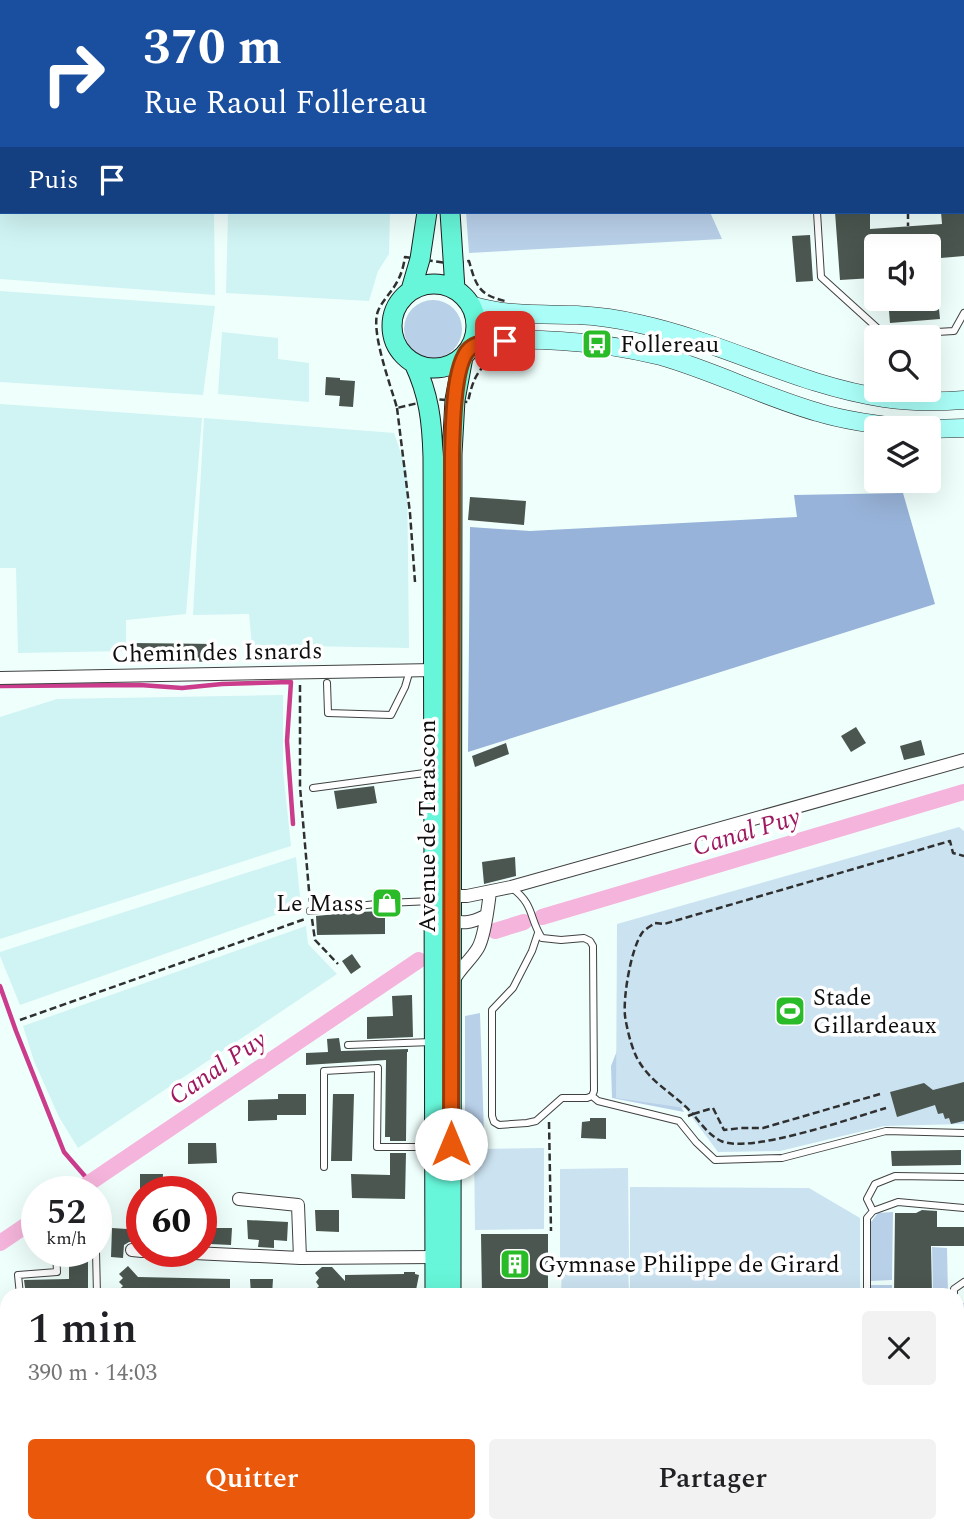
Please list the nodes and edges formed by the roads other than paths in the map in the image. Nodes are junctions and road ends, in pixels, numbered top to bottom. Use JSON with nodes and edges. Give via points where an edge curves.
{"nodes":[{"id":1,"x":427,"y":214,"type":"edge"},
{"id":2,"x":450,"y":214,"type":"edge"},
{"id":3,"x":817,"y":214,"type":"edge"},
{"id":4,"x":455,"y":289,"type":"junction"},
{"id":5,"x":411,"y":290,"type":"junction"},
{"id":6,"x":471,"y":305,"type":"junction"},
{"id":7,"x":964,"y":313,"type":"edge"},
{"id":8,"x":467,"y":352,"type":"junction"},
{"id":9,"x":414,"y":363,"type":"junction"},
{"id":10,"x":964,"y":400,"type":"edge"},
{"id":11,"x":864,"y":422,"type":"edge"},
{"id":12,"x":964,"y":428,"type":"edge"},
{"id":13,"x":941,"y":429,"type":"edge"},
{"id":14,"x":410,"y":670,"type":"junction"},
{"id":15,"x":434,"y":670,"type":"junction"},
{"id":16,"x":0,"y":678,"type":"edge"},
{"id":17,"x":327,"y":683,"type":"dead end"},
{"id":18,"x":964,"y":760,"type":"edge"},
{"id":19,"x":434,"y":771,"type":"junction"},
{"id":20,"x":313,"y":788,"type":"dead end"},
{"id":21,"x":511,"y":887,"type":"junction"},
{"id":22,"x":490,"y":892,"type":"junction"},
{"id":23,"x":442,"y":910,"type":"junction"},
{"id":24,"x":310,"y":911,"type":"road end"},
{"id":25,"x":485,"y":916,"type":"junction"},
{"id":26,"x":538,"y":933,"type":"junction"},
{"id":27,"x":451,"y":985,"type":"junction"},
{"id":28,"x":434,"y":1042,"type":"junction"},
{"id":29,"x":348,"y":1045,"type":"dead end"},
{"id":30,"x":592,"y":1096,"type":"junction"},
{"id":31,"x":964,"y":1133,"type":"edge"},
{"id":32,"x":434,"y":1147,"type":"junction"},
{"id":33,"x":324,"y":1167,"type":"dead end"},
{"id":34,"x":964,"y":1177,"type":"edge"},
{"id":35,"x":239,"y":1199,"type":"dead end"},
{"id":36,"x":964,"y":1208,"type":"edge"},
{"id":37,"x":873,"y":1211,"type":"junction"},
{"id":38,"x":217,"y":1254,"type":"edge"},
{"id":39,"x":434,"y":1257,"type":"junction"},
{"id":40,"x":300,"y":1258,"type":"junction"},
{"id":41,"x":57,"y":1267,"type":"edge"},
{"id":42,"x":96,"y":1267,"type":"edge"},
{"id":43,"x":19,"y":1288,"type":"edge"},
{"id":44,"x":97,"y":1288,"type":"edge"},
{"id":45,"x":435,"y":1288,"type":"edge"},
{"id":46,"x":451,"y":1288,"type":"edge"},
{"id":47,"x":867,"y":1288,"type":"edge"}],
"edges":[{"from":1,"to":5,"type":"main road"},
{"from":2,"to":4,"type":"main road"},
{"from":3,"to":7,"type":"lane","via":[[821,277],[885,335],[954,331]]},
{"from":4,"to":5,"type":"main road","via":[[440,284]]},
{"from":4,"to":6,"type":"main road"},
{"from":5,"to":9,"type":"main road","via":[[395,309],[392,321],[397,345]]},
{"from":6,"to":8,"type":"main road","via":[[477,326]]},
{"from":6,"to":10,"type":"street","via":[[506,313],[612,318],[672,332],[855,393],[913,401]]},
{"from":8,"to":9,"type":"main road","via":[[439,368]]},
{"from":8,"to":11,"type":"street","via":[[485,343],[533,339],[629,349],[817,412]]},
{"from":8,"to":23,"type":"main road","name":"Avenue de Tarascon","via":[[455,400],[452,454]]},
{"from":9,"to":15,"type":"main road","name":"Avenue de Tarascon","via":[[428,401],[432,430]]},
{"from":12,"to":13,"type":"street"},
{"from":14,"to":15,"type":"street","name":"Chemin des Isnards"},
{"from":14,"to":16,"type":"street","name":"Chemin des Isnards"},
{"from":14,"to":17,"type":"lane","via":[[391,715],[328,713]]},
{"from":15,"to":19,"type":"main road","name":"Avenue de Tarascon"},
{"from":18,"to":21,"type":"street"},
{"from":19,"to":20,"type":"lane"},
{"from":19,"to":23,"type":"main road","name":"Avenue de Tarascon"},
{"from":21,"to":22,"type":"street"},
{"from":21,"to":26,"type":"lane","via":[[526,901]]},
{"from":22,"to":23,"type":"street","via":[[467,896]]},
{"from":22,"to":25,"type":"street"},
{"from":23,"to":24,"type":"lane","via":[[386,904]]},
{"from":23,"to":25,"type":"street","via":[[469,923]]},
{"from":23,"to":27,"type":"main road","name":"Avenue de Tarascon"},
{"from":23,"to":28,"type":"main road","name":"Avenue de Tarascon"},
{"from":25,"to":27,"type":"street","via":[[481,941]]},
{"from":26,"to":30,"type":"lane","via":[[547,940],[584,938],[593,946]]},
{"from":26,"to":30,"type":"lane","via":[[513,988],[492,1010],[492,1116],[499,1125],[527,1123],[536,1121],[562,1098]]},
{"from":27,"to":46,"type":"main road","name":"Avenue de Tarascon"},
{"from":28,"to":29,"type":"lane"},
{"from":28,"to":32,"type":"main road","name":"Avenue de Tarascon"},
{"from":30,"to":31,"type":"lane","via":[[679,1121],[715,1160],[782,1158],[886,1131]]},
{"from":32,"to":33,"type":"lane","via":[[377,1147],[378,1068],[324,1071]]},
{"from":32,"to":39,"type":"main road","name":"Avenue de Tarascon"},
{"from":34,"to":37,"type":"lane","via":[[895,1176],[876,1184],[867,1199]]},
{"from":35,"to":40,"type":"street","via":[[298,1205]]},
{"from":36,"to":37,"type":"lane","via":[[898,1202]]},
{"from":37,"to":47,"type":"lane","via":[[867,1218]]},
{"from":38,"to":40,"type":"street"},
{"from":39,"to":40,"type":"street"},
{"from":39,"to":45,"type":"main road","name":"Avenue de Tarascon"},
{"from":41,"to":43,"type":"lane","via":[[57,1272],[18,1275]]},
{"from":42,"to":44,"type":"lane"}]}
